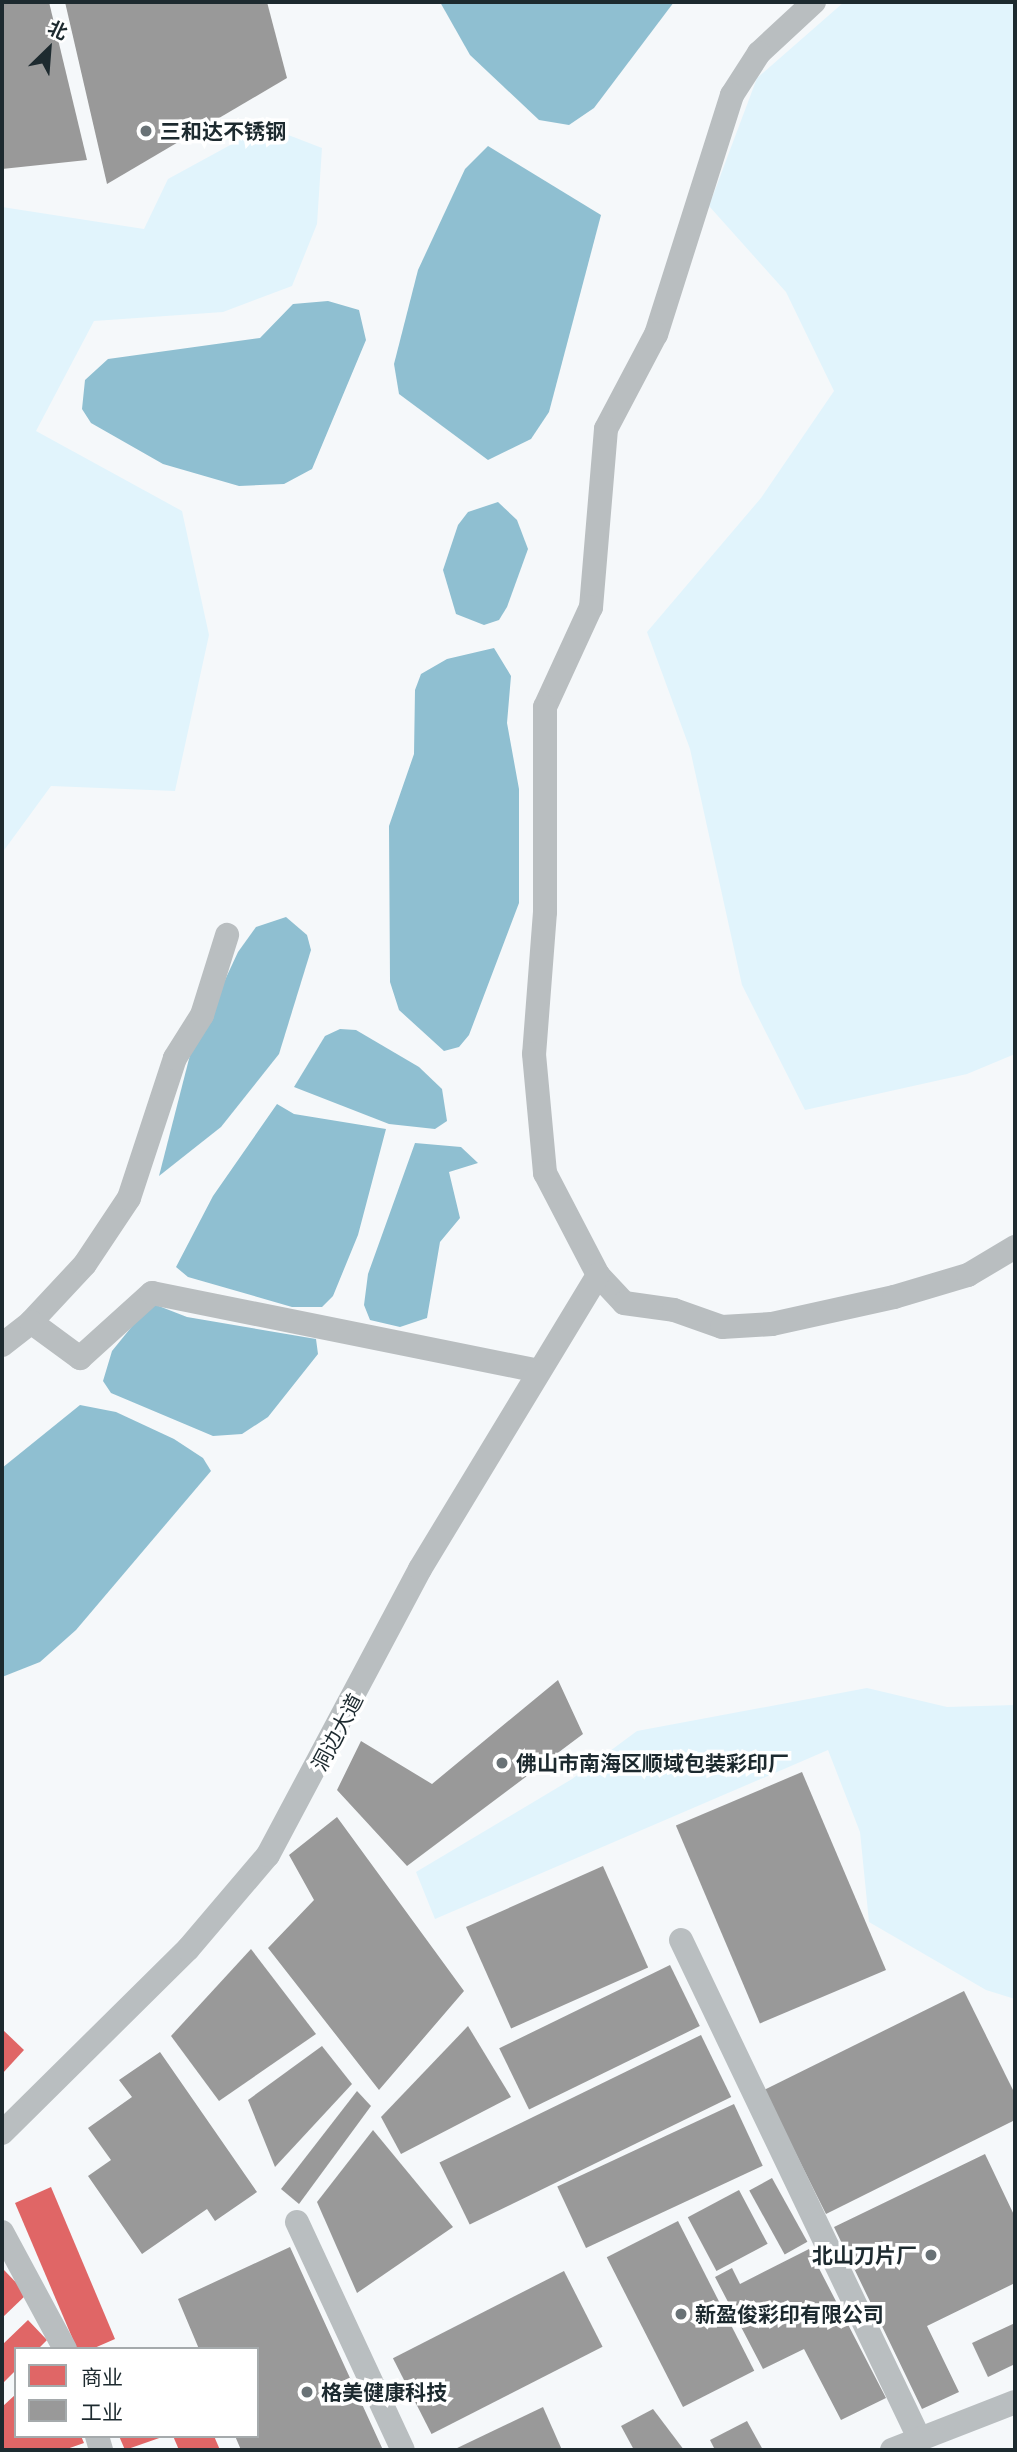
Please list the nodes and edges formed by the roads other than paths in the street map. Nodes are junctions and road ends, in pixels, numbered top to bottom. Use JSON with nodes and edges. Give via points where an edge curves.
{"nodes":[{"id":1,"x":814,"y":2,"type":"edge"},
{"id":2,"x":227,"y":935,"type":"dead end"},
{"id":3,"x":1015,"y":1247,"type":"edge"},
{"id":4,"x":598,"y":1275,"type":"junction"},
{"id":5,"x":31,"y":1322,"type":"junction"},
{"id":6,"x":2,"y":1345,"type":"edge"},
{"id":7,"x":538,"y":1371,"type":"junction"},
{"id":8,"x":681,"y":1940,"type":"dead end"},
{"id":9,"x":2,"y":2133,"type":"edge"},
{"id":10,"x":296,"y":2222,"type":"dead end"},
{"id":11,"x":2,"y":2232,"type":"edge"},
{"id":12,"x":64,"y":2347,"type":"edge"},
{"id":13,"x":1015,"y":2402,"type":"edge"},
{"id":14,"x":920,"y":2440,"type":"junction"},
{"id":15,"x":404,"y":2450,"type":"edge"},
{"id":16,"x":892,"y":2450,"type":"edge"}],
"edges":[{"from":1,"to":4,"type":"street","via":[[759,53],[732,95],[656,334],[606,429],[591,607],[545,707],[536,1113],[545,1173]]},
{"from":2,"to":5,"type":"street","via":[[202,1015],[175,1058],[129,1198],[85,1264]]},
{"from":3,"to":4,"type":"street","via":[[968,1275],[894,1297],[772,1324],[722,1328],[674,1310],[624,1303]]},
{"from":4,"to":7,"type":"street","name":"洞边大道"},
{"from":5,"to":6,"type":"street"},
{"from":5,"to":7,"type":"street","via":[[80,1358],[152,1293]]},
{"from":7,"to":9,"type":"street","name":"洞边大道","via":[[420,1569],[268,1855],[188,1949]]},
{"from":8,"to":14,"type":"street"},
{"from":10,"to":15,"type":"street"},
{"from":11,"to":12,"type":"street"},
{"from":13,"to":14,"type":"street"},
{"from":14,"to":16,"type":"street"}]}
